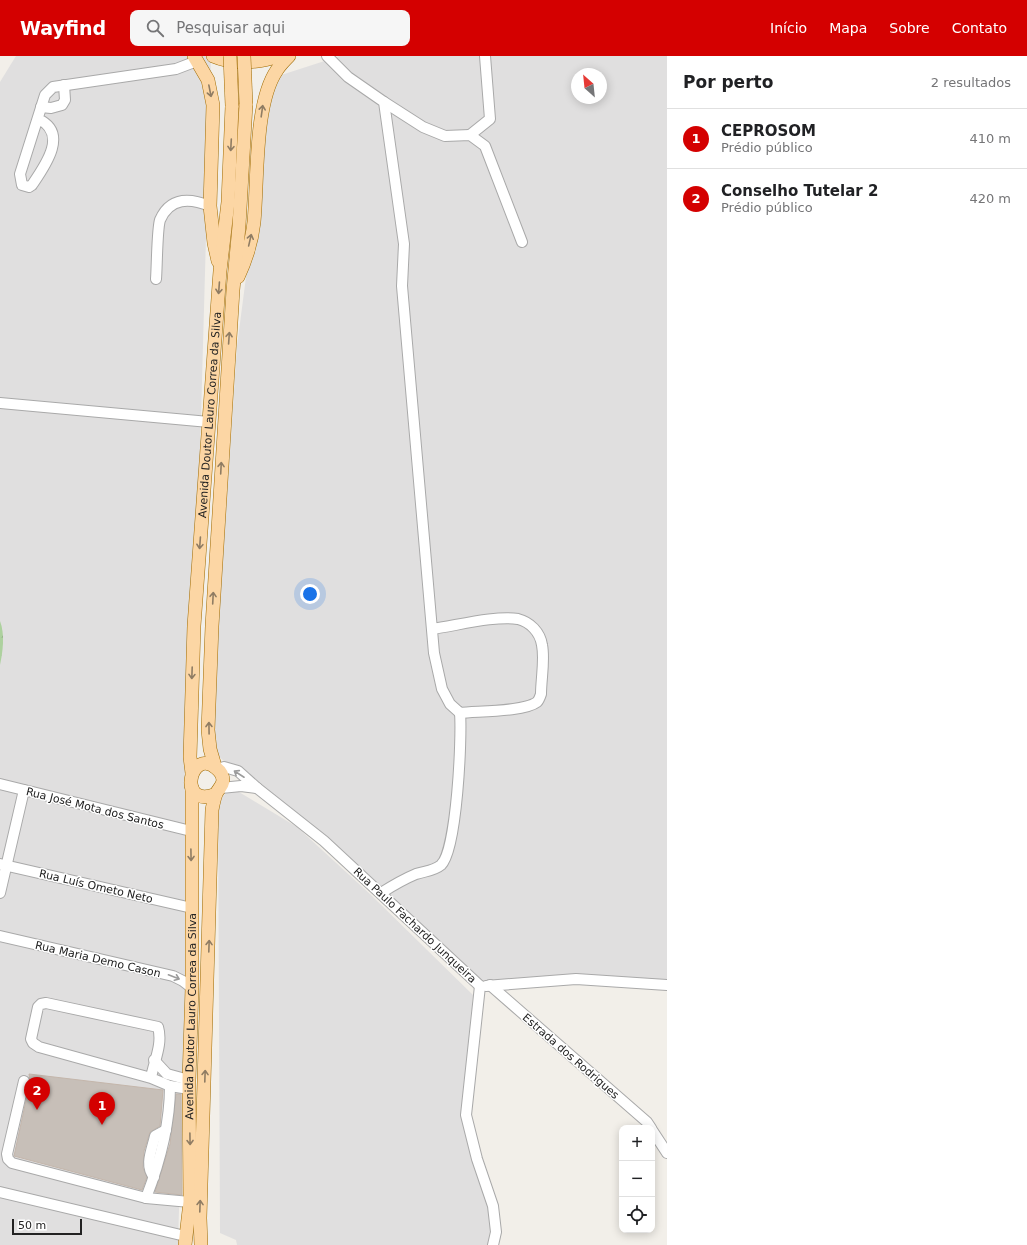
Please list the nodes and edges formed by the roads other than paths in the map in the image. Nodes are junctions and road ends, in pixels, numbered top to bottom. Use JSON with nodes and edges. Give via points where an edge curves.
{"nodes":[{"id":1,"x":212,"y":56,"type":"edge"},
{"id":2,"x":230,"y":56,"type":"edge"},
{"id":3,"x":244,"y":56,"type":"edge"},
{"id":4,"x":279,"y":56,"type":"edge"},
{"id":5,"x":289,"y":56,"type":"edge"},
{"id":6,"x":327,"y":56,"type":"edge"},
{"id":7,"x":485,"y":56,"type":"edge"},
{"id":8,"x":196,"y":59,"type":"edge"},
{"id":9,"x":64,"y":85,"type":"junction"},
{"id":10,"x":384,"y":102,"type":"junction"},
{"id":11,"x":41,"y":107,"type":"junction"},
{"id":12,"x":38,"y":119,"type":"junction"},
{"id":13,"x":470,"y":135,"type":"junction"},
{"id":14,"x":210,"y":206,"type":"junction"},
{"id":15,"x":522,"y":242,"type":"dead end"},
{"id":16,"x":220,"y":271,"type":"junction"},
{"id":17,"x":156,"y":279,"type":"dead end"},
{"id":18,"x":233,"y":290,"type":"junction"},
{"id":19,"x":0,"y":404,"type":"edge"},
{"id":20,"x":209,"y":422,"type":"junction"},
{"id":21,"x":432,"y":629,"type":"junction"},
{"id":22,"x":460,"y":712,"type":"junction"},
{"id":23,"x":216,"y":767,"type":"junction"},
{"id":24,"x":192,"y":773,"type":"junction"},
{"id":25,"x":0,"y":784,"type":"edge"},
{"id":26,"x":192,"y":788,"type":"junction"},
{"id":27,"x":257,"y":788,"type":"junction"},
{"id":28,"x":24,"y":790,"type":"junction"},
{"id":29,"x":219,"y":791,"type":"junction"},
{"id":30,"x":191,"y":831,"type":"junction"},
{"id":31,"x":3,"y":865,"type":"edge"},
{"id":32,"x":0,"y":893,"type":"edge"},
{"id":33,"x":381,"y":893,"type":"junction"},
{"id":34,"x":192,"y":908,"type":"junction"},
{"id":35,"x":0,"y":936,"type":"edge"},
{"id":36,"x":667,"y":984,"type":"edge"},
{"id":37,"x":485,"y":986,"type":"junction"},
{"id":38,"x":192,"y":988,"type":"junction"},
{"id":39,"x":154,"y":1060,"type":"junction"},
{"id":40,"x":151,"y":1078,"type":"junction"},
{"id":41,"x":24,"y":1081,"type":"dead end"},
{"id":42,"x":189,"y":1085,"type":"junction"},
{"id":43,"x":170,"y":1086,"type":"junction"},
{"id":44,"x":649,"y":1125,"type":"edge"},
{"id":45,"x":655,"y":1135,"type":"edge"},
{"id":46,"x":667,"y":1153,"type":"edge"},
{"id":47,"x":0,"y":1192,"type":"edge"},
{"id":48,"x":146,"y":1198,"type":"junction"},
{"id":49,"x":190,"y":1202,"type":"junction"},
{"id":50,"x":185,"y":1241,"type":"edge"},
{"id":51,"x":201,"y":1245,"type":"edge"},
{"id":52,"x":493,"y":1245,"type":"edge"}],
"edges":[{"from":1,"to":4,"type":"main road","via":[[239,62],[259,62]]},
{"from":2,"to":16,"type":"main road","name":"Avenida Doutor Lauro Correa da Silva","one_way":true,"bridge":true,"via":[[232,106],[228,202]]},
{"from":3,"to":18,"type":"main road","name":"Avenida Doutor Lauro Correa da Silva","bridge":true,"via":[[246,104]]},
{"from":18,"to":5,"type":"main road","one_way":true,"via":[[245,262],[254,224],[262,108],[277,70]]},
{"from":6,"to":10,"type":"street","via":[[348,77]]},
{"from":7,"to":13,"type":"street","via":[[490,119]]},
{"from":8,"to":9,"type":"street","via":[[176,70]]},
{"from":8,"to":14,"type":"main road","one_way":true,"via":[[208,80],[213,105]]},
{"from":9,"to":11,"type":"street","via":[[47,91]]},
{"from":9,"to":11,"type":"street","via":[[65,100],[62,105]]},
{"from":10,"to":13,"type":"street","via":[[423,127],[445,136]]},
{"from":10,"to":21,"type":"street","via":[[404,244],[402,286]]},
{"from":11,"to":12,"type":"street"},
{"from":12,"to":12,"type":"street","via":[[20,174],[22,185],[26,186],[32,185],[43,169],[53,139],[48,126]]},
{"from":13,"to":15,"type":"street","via":[[485,146]]},
{"from":14,"to":16,"type":"main road"},
{"from":14,"to":17,"type":"street","via":[[195,200],[182,200],[167,210],[160,221]]},
{"from":16,"to":20,"type":"main road","name":"Avenida Doutor Lauro Correa da Silva","one_way":true},
{"from":23,"to":18,"type":"main road","name":"Avenida Doutor Lauro Correa da Silva","one_way":true,"via":[[210,749],[208,730]]},
{"from":19,"to":20,"type":"street"},
{"from":20,"to":24,"type":"main road","name":"Avenida Doutor Lauro Correa da Silva","one_way":true,"via":[[194,626],[190,757]]},
{"from":21,"to":22,"type":"street","via":[[442,689],[450,704]]},
{"from":21,"to":22,"type":"street","via":[[504,618],[518,619],[534,628],[540,639],[541,687],[538,701],[517,708]]},
{"from":22,"to":33,"type":"street","via":[[461,745],[451,841],[446,859],[434,869],[415,874]]},
{"from":23,"to":24,"type":"main road","via":[[202,765]]},
{"from":27,"to":23,"type":"street","name":"Rua Paulo Fachardo Junqueira","one_way":true,"via":[[238,771]]},
{"from":23,"to":29,"type":"main road","via":[[223,780]]},
{"from":24,"to":26,"type":"main road"},
{"from":25,"to":28,"type":"street","name":"Rua José Mota dos Santos"},
{"from":26,"to":29,"type":"main road","via":[[202,797],[209,797]]},
{"from":26,"to":30,"type":"main road","name":"Avenida Doutor Lauro Correa da Silva"},
{"from":27,"to":29,"type":"street","via":[[241,786]]},
{"from":27,"to":33,"type":"street","name":"Rua Paulo Fachardo Junqueira","via":[[324,841]]},
{"from":28,"to":30,"type":"street","name":"Rua José Mota dos Santos"},
{"from":28,"to":31,"type":"street"},
{"from":51,"to":29,"type":"main road","name":"Avenida Doutor Lauro Correa da Silva","one_way":true,"via":[[212,810]]},
{"from":30,"to":34,"type":"main road","name":"Avenida Doutor Lauro Correa da Silva","one_way":true},
{"from":31,"to":32,"type":"street"},
{"from":31,"to":34,"type":"street","name":"Rua Luís Ometo Neto"},
{"from":33,"to":37,"type":"street","name":"Rua Paulo Fachardo Junqueira"},
{"from":34,"to":38,"type":"main road","name":"Avenida Doutor Lauro Correa da Silva"},
{"from":35,"to":38,"type":"street","name":"Rua Maria Demo Cason","one_way":true,"via":[[174,976]]},
{"from":36,"to":37,"type":"street","via":[[576,979]]},
{"from":37,"to":44,"type":"street","name":"Estrada dos Rodrigues"},
{"from":37,"to":52,"type":"street","name":"Rua Paulo Fachardo Junqueira","via":[[466,1115],[493,1206],[496,1232]]},
{"from":38,"to":42,"type":"main road","name":"Avenida Doutor Lauro Correa da Silva"},
{"from":39,"to":40,"type":"street"},
{"from":39,"to":40,"type":"street","via":[[159,1049],[158,1027],[46,1003],[38,1007],[33,1044]]},
{"from":39,"to":42,"type":"street","via":[[167,1074]]},
{"from":40,"to":43,"type":"street"},
{"from":41,"to":48,"type":"street","via":[[8,1154],[8,1159],[12,1163]]},
{"from":42,"to":43,"type":"street"},
{"from":42,"to":49,"type":"main road","name":"Avenida Doutor Lauro Correa da Silva","one_way":true},
{"from":43,"to":48,"type":"street","via":[[166,1130]]},
{"from":45,"to":46,"type":"street","name":"Estrada dos Rodrigues"},
{"from":47,"to":50,"type":"street"},
{"from":48,"to":49,"type":"street"},
{"from":49,"to":50,"type":"main road","name":"Avenida Doutor Lauro Correa da Silva"}]}
